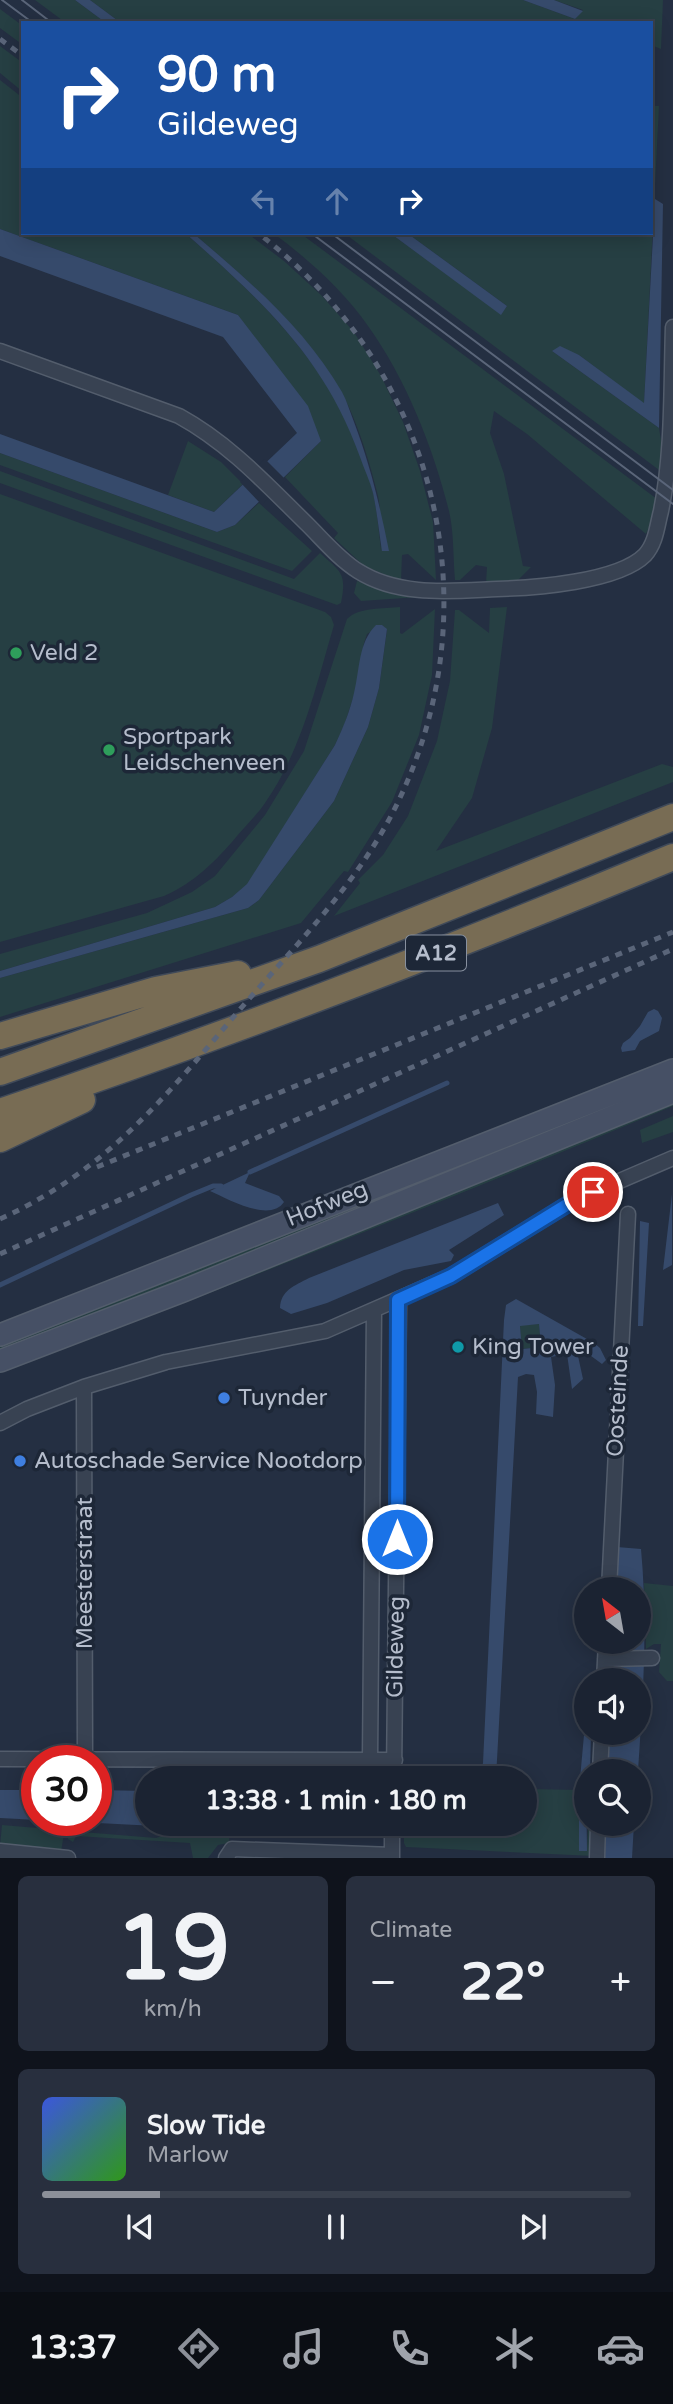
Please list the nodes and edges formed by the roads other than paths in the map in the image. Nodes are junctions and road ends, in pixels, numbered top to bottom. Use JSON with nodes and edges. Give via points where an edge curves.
{"nodes":[{"id":1,"x":673,"y":327,"type":"edge"},
{"id":2,"x":0,"y":351,"type":"edge"},
{"id":3,"x":673,"y":817,"type":"edge"},
{"id":4,"x":673,"y":857,"type":"edge"},
{"id":5,"x":319,"y":959,"type":"junction"},
{"id":6,"x":0,"y":1036,"type":"edge"},
{"id":7,"x":197,"y":1044,"type":"junction"},
{"id":8,"x":673,"y":1070,"type":"edge"},
{"id":9,"x":0,"y":1072,"type":"edge"},
{"id":10,"x":673,"y":1092,"type":"edge"},
{"id":11,"x":0,"y":1112,"type":"edge"},
{"id":12,"x":0,"y":1139,"type":"edge"},
{"id":13,"x":673,"y":1158,"type":"edge"},
{"id":14,"x":628,"y":1214,"type":"dead end"},
{"id":15,"x":398,"y":1300,"type":"junction"},
{"id":16,"x":374,"y":1311,"type":"junction"},
{"id":17,"x":0,"y":1335,"type":"edge"},
{"id":18,"x":0,"y":1361,"type":"edge"},
{"id":19,"x":84,"y":1387,"type":"junction"},
{"id":20,"x":0,"y":1423,"type":"edge"},
{"id":21,"x":610,"y":1577,"type":"edge"},
{"id":22,"x":607,"y":1654,"type":"edge"},
{"id":23,"x":648,"y":1658,"type":"dead end"},
{"id":24,"x":608,"y":1659,"type":"junction"},
{"id":25,"x":606,"y":1668,"type":"edge"},
{"id":26,"x":85,"y":1745,"type":"edge"},
{"id":27,"x":0,"y":1759,"type":"edge"},
{"id":28,"x":21,"y":1759,"type":"edge"},
{"id":29,"x":112,"y":1759,"type":"edge"},
{"id":30,"x":370,"y":1759,"type":"junction"},
{"id":31,"x":395,"y":1760,"type":"junction"},
{"id":32,"x":395,"y":1766,"type":"edge"},
{"id":33,"x":392,"y":1836,"type":"edge"},
{"id":34,"x":598,"y":1836,"type":"edge"},
{"id":35,"x":0,"y":1851,"type":"edge"},
{"id":36,"x":48,"y":1857,"type":"edge"},
{"id":37,"x":392,"y":1857,"type":"edge"},
{"id":38,"x":68,"y":1858,"type":"edge"},
{"id":39,"x":226,"y":1858,"type":"edge"},
{"id":40,"x":597,"y":1858,"type":"edge"}],
"edges":[{"from":1,"to":2,"type":"street","via":[[669,470],[655,538],[644,556],[617,572],[516,588],[394,587],[356,570],[248,465],[203,429],[179,416]]},
{"from":3,"to":5,"type":"highway","number":"A12"},
{"from":4,"to":7,"type":"highway","number":"A12","via":[[426,958]]},
{"from":5,"to":6,"type":"highway","number":"A12","via":[[156,990]]},
{"from":5,"to":9,"type":"highway","number":"A12"},
{"from":7,"to":11,"type":"highway","number":"A12"},
{"from":7,"to":12,"type":"highway","number":"A12"},
{"from":8,"to":17,"type":"main road","name":"Hofweg"},
{"from":10,"to":18,"type":"main road","name":"Hofweg"},
{"from":13,"to":15,"type":"street","via":[[573,1201],[451,1276]]},
{"from":14,"to":21,"type":"street","name":"Oosteinde"},
{"from":15,"to":16,"type":"street"},
{"from":15,"to":31,"type":"street","name":"Gildeweg"},
{"from":16,"to":19,"type":"street","via":[[326,1331],[166,1362]]},
{"from":16,"to":30,"type":"street","name":"Gildeweg"},
{"from":19,"to":20,"type":"street"},
{"from":19,"to":26,"type":"street","name":"Meesterstraat"},
{"from":22,"to":24,"type":"street"},
{"from":23,"to":24,"type":"street"},
{"from":24,"to":25,"type":"street"},
{"from":27,"to":28,"type":"street"},
{"from":29,"to":30,"type":"street"},
{"from":30,"to":31,"type":"street"},
{"from":31,"to":32,"type":"street","name":"Gildeweg"},
{"from":33,"to":37,"type":"street"},
{"from":34,"to":40,"type":"street"},
{"from":35,"to":36,"type":"street"},
{"from":36,"to":38,"type":"street"},
{"from":37,"to":39,"type":"street","via":[[232,1849]]}]}
